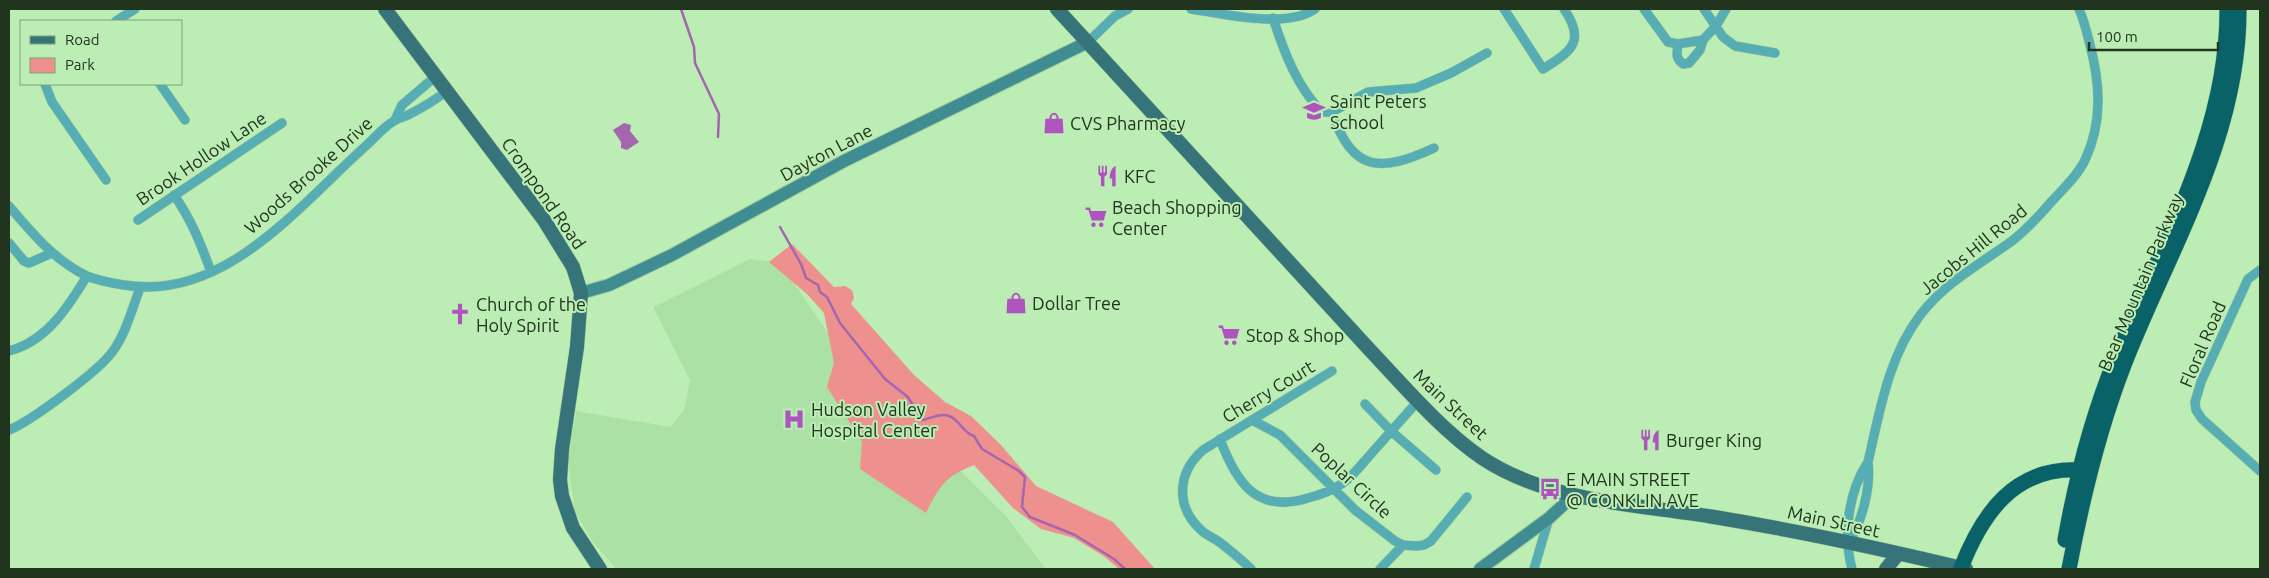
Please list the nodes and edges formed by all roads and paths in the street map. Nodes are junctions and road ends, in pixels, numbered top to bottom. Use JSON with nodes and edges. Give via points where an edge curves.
{"nodes":[{"id":1,"x":135,"y":9,"type":"edge"},
{"id":2,"x":385,"y":9,"type":"edge"},
{"id":3,"x":1057,"y":9,"type":"edge"},
{"id":4,"x":1128,"y":9,"type":"edge"},
{"id":5,"x":1191,"y":9,"type":"edge"},
{"id":6,"x":1285,"y":9,"type":"edge"},
{"id":7,"x":1315,"y":9,"type":"edge"},
{"id":8,"x":1504,"y":9,"type":"edge"},
{"id":9,"x":1564,"y":9,"type":"edge"},
{"id":10,"x":1644,"y":9,"type":"edge"},
{"id":11,"x":1704,"y":9,"type":"edge"},
{"id":12,"x":1726,"y":9,"type":"edge"},
{"id":13,"x":2079,"y":9,"type":"edge"},
{"id":14,"x":2227,"y":9,"type":"edge"},
{"id":15,"x":2238,"y":9,"type":"edge"},
{"id":16,"x":1273,"y":18,"type":"junction"},
{"id":17,"x":1286,"y":18,"type":"junction"},
{"id":18,"x":118,"y":20,"type":"edge"},
{"id":19,"x":1716,"y":26,"type":"junction"},
{"id":20,"x":1702,"y":40,"type":"junction"},
{"id":21,"x":1088,"y":42,"type":"junction"},
{"id":22,"x":1678,"y":44,"type":"junction"},
{"id":23,"x":1487,"y":52,"type":"dead end"},
{"id":24,"x":1775,"y":53,"type":"dead end"},
{"id":25,"x":436,"y":76,"type":"junction"},
{"id":26,"x":45,"y":85,"type":"edge"},
{"id":27,"x":161,"y":85,"type":"edge"},
{"id":28,"x":447,"y":91,"type":"junction"},
{"id":29,"x":1332,"y":112,"type":"junction"},
{"id":30,"x":186,"y":120,"type":"dead end"},
{"id":31,"x":395,"y":120,"type":"junction"},
{"id":32,"x":282,"y":123,"type":"dead end"},
{"id":33,"x":1434,"y":148,"type":"dead end"},
{"id":34,"x":106,"y":180,"type":"dead end"},
{"id":35,"x":174,"y":195,"type":"junction"},
{"id":36,"x":9,"y":206,"type":"edge"},
{"id":37,"x":138,"y":220,"type":"dead end"},
{"id":38,"x":9,"y":243,"type":"edge"},
{"id":39,"x":52,"y":253,"type":"junction"},
{"id":40,"x":2260,"y":270,"type":"edge"},
{"id":41,"x":211,"y":272,"type":"junction"},
{"id":42,"x":87,"y":276,"type":"junction"},
{"id":43,"x":140,"y":288,"type":"junction"},
{"id":44,"x":581,"y":293,"type":"junction"},
{"id":45,"x":9,"y":351,"type":"edge"},
{"id":46,"x":1332,"y":372,"type":"dead end"},
{"id":47,"x":1418,"y":401,"type":"junction"},
{"id":48,"x":1365,"y":404,"type":"dead end"},
{"id":49,"x":1252,"y":420,"type":"junction"},
{"id":50,"x":9,"y":430,"type":"edge"},
{"id":51,"x":1392,"y":431,"type":"junction"},
{"id":52,"x":1220,"y":438,"type":"junction"},
{"id":53,"x":1436,"y":470,"type":"dead end"},
{"id":54,"x":2079,"y":470,"type":"junction"},
{"id":55,"x":2260,"y":471,"type":"edge"},
{"id":56,"x":1335,"y":487,"type":"junction"},
{"id":57,"x":1574,"y":496,"type":"junction"},
{"id":58,"x":1467,"y":497,"type":"dead end"},
{"id":59,"x":1550,"y":518,"type":"junction"},
{"id":60,"x":1849,"y":543,"type":"junction"},
{"id":61,"x":1403,"y":545,"type":"junction"},
{"id":62,"x":1898,"y":554,"type":"junction"},
{"id":63,"x":600,"y":569,"type":"edge"},
{"id":64,"x":1251,"y":569,"type":"edge"},
{"id":65,"x":1380,"y":569,"type":"edge"},
{"id":66,"x":1480,"y":569,"type":"edge"},
{"id":67,"x":1534,"y":569,"type":"edge"},
{"id":68,"x":1852,"y":569,"type":"edge"},
{"id":69,"x":1886,"y":569,"type":"edge"},
{"id":70,"x":1964,"y":569,"type":"edge"},
{"id":71,"x":2059,"y":569,"type":"edge"},
{"id":72,"x":2069,"y":569,"type":"edge"}],
"edges":[{"from":1,"to":18,"type":"street"},
{"from":2,"to":25,"type":"main road","name":"Crompond Road"},
{"from":3,"to":21,"type":"main road","name":"Main Street"},
{"from":4,"to":21,"type":"street","via":[[1115,16]]},
{"from":5,"to":16,"type":"street"},
{"from":6,"to":17,"type":"street"},
{"from":7,"to":17,"type":"street"},
{"from":8,"to":9,"type":"street","via":[[1543,69],[1572,48],[1576,39],[1574,23]]},
{"from":10,"to":22,"type":"street","via":[[1668,42]]},
{"from":11,"to":19,"type":"street"},
{"from":12,"to":19,"type":"street"},
{"from":13,"to":60,"type":"street","name":"Jacobs Hill Road","via":[[2098,74],[2099,103],[2085,160],[2036,220],[1937,294],[1904,340],[1892,364],[1868,462],[1860,475],[1846,527]]},
{"from":14,"to":54,"type":"highway","name":"Bear Mountain Parkway","via":[[2222,71],[2205,140],[2112,366]]},
{"from":15,"to":72,"type":"highway","name":"Bear Mountain Parkway","via":[[2234,71],[2218,133],[2186,223],[2111,401],[2089,473]]},
{"from":16,"to":17,"type":"street"},
{"from":16,"to":29,"type":"street","via":[[1284,52],[1312,102],[1322,112]]},
{"from":19,"to":20,"type":"street"},
{"from":19,"to":24,"type":"street","via":[[1723,37],[1735,46]]},
{"from":20,"to":22,"type":"street"},
{"from":20,"to":22,"type":"street","via":[[1700,50],[1683,64],[1676,57]]},
{"from":21,"to":44,"type":"street","name":"Dayton Lane","via":[[844,161],[664,259],[609,285]]},
{"from":21,"to":47,"type":"main road","name":"Main Street"},
{"from":23,"to":29,"type":"street","via":[[1416,88],[1368,92]]},
{"from":25,"to":28,"type":"main road","name":"Crompond Road"},
{"from":25,"to":31,"type":"street","name":"Woods Brooke Drive","via":[[402,105]]},
{"from":26,"to":34,"type":"street","via":[[52,102]]},
{"from":27,"to":30,"type":"street"},
{"from":28,"to":31,"type":"street","name":"Woods Brooke Drive"},
{"from":28,"to":44,"type":"main road","name":"Crompond Road","via":[[560,242],[573,267]]},
{"from":29,"to":33,"type":"street","via":[[1350,148],[1374,164],[1397,163]]},
{"from":31,"to":41,"type":"street","name":"Woods Brooke Drive","via":[[290,218],[260,242]]},
{"from":32,"to":35,"type":"street","name":"Brook Hollow Lane"},
{"from":35,"to":37,"type":"street","name":"Brook Hollow Lane"},
{"from":35,"to":41,"type":"street","via":[[198,235]]},
{"from":36,"to":39,"type":"street","name":"Woods Brooke Drive"},
{"from":38,"to":39,"type":"street","via":[[29,263]]},
{"from":39,"to":42,"type":"street","name":"Woods Brooke Drive"},
{"from":40,"to":55,"type":"street","name":"Floral Road","via":[[2248,279],[2195,402],[2202,419]]},
{"from":41,"to":43,"type":"street","name":"Woods Brooke Drive","via":[[180,284]]},
{"from":42,"to":43,"type":"street","name":"Woods Brooke Drive"},
{"from":42,"to":45,"type":"street","via":[[55,322],[28,343]]},
{"from":43,"to":50,"type":"street","via":[[122,337],[102,363],[36,415]]},
{"from":44,"to":63,"type":"main road","name":"Crompond Road","via":[[560,480],[573,528]]},
{"from":46,"to":49,"type":"street","name":"Cherry Court"},
{"from":47,"to":51,"type":"street"},
{"from":47,"to":57,"type":"main road","name":"Main Street","via":[[1482,458],[1527,481]]},
{"from":48,"to":51,"type":"street"},
{"from":49,"to":52,"type":"street","name":"Cherry Court"},
{"from":49,"to":56,"type":"street","name":"Poplar Circle","via":[[1280,435]]},
{"from":51,"to":53,"type":"street"},
{"from":51,"to":56,"type":"street","via":[[1355,472]]},
{"from":52,"to":56,"type":"street","via":[[1229,462],[1242,482],[1266,500],[1291,502]]},
{"from":52,"to":64,"type":"street","via":[[1195,457],[1185,471],[1182,496],[1192,519],[1202,531]]},
{"from":54,"to":70,"type":"highway","via":[[2045,473],[2026,482],[1994,507],[1972,543]]},
{"from":54,"to":71,"type":"highway","name":"Bear Mountain Parkway"},
{"from":56,"to":61,"type":"street","name":"Poplar Circle","via":[[1367,520]]},
{"from":57,"to":59,"type":"street"},
{"from":57,"to":60,"type":"main road","name":"Main Street","via":[[1714,517]]},
{"from":58,"to":61,"type":"street","via":[[1431,541],[1424,546]]},
{"from":59,"to":66,"type":"street"},
{"from":59,"to":67,"type":"street"},
{"from":60,"to":62,"type":"main road","name":"Main Street"},
{"from":60,"to":68,"type":"street","name":"Jacobs Hill Road"},
{"from":61,"to":65,"type":"street"},
{"from":62,"to":69,"type":"main road"},
{"from":62,"to":70,"type":"main road","name":"Main Street"}]}
